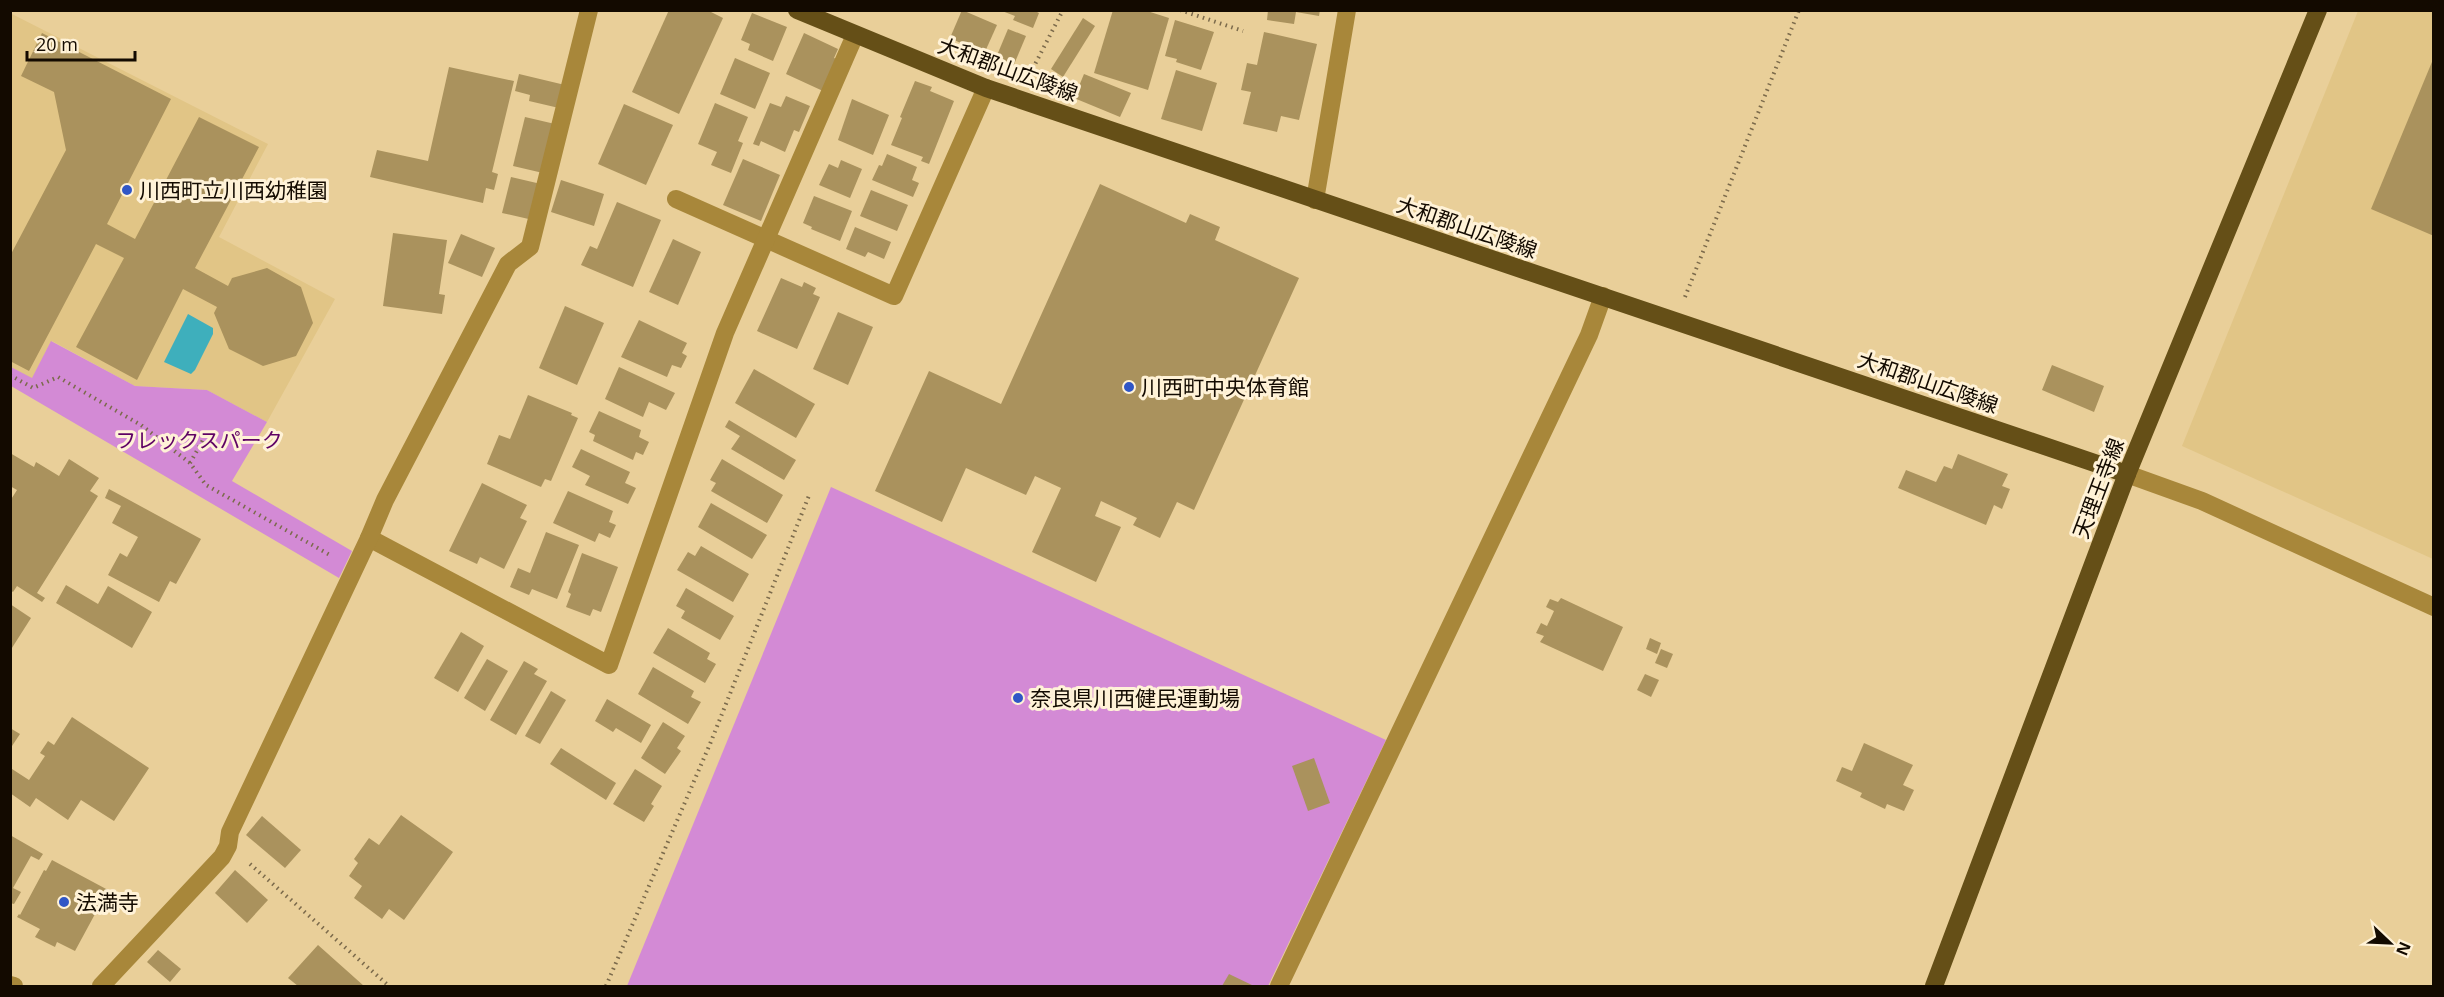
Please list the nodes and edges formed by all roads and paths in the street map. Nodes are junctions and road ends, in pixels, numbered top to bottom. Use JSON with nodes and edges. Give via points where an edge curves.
{"nodes":[{"id":1,"x":590,"y":10,"type":"edge"},
{"id":2,"x":797,"y":10,"type":"edge"},
{"id":3,"x":1063,"y":10,"type":"edge"},
{"id":4,"x":1180,"y":10,"type":"edge"},
{"id":5,"x":1347,"y":10,"type":"edge"},
{"id":6,"x":1799,"y":10,"type":"edge"},
{"id":7,"x":2318,"y":10,"type":"edge"},
{"id":8,"x":1243,"y":31,"type":"dead end"},
{"id":9,"x":855,"y":35,"type":"junction"},
{"id":10,"x":986,"y":88,"type":"junction"},
{"id":11,"x":1017,"y":98,"type":"junction"},
{"id":12,"x":676,"y":199,"type":"dead end"},
{"id":13,"x":1315,"y":200,"type":"junction"},
{"id":14,"x":765,"y":240,"type":"junction"},
{"id":15,"x":1603,"y":296,"type":"junction"},
{"id":16,"x":1676,"y":320,"type":"junction"},
{"id":17,"x":10,"y":375,"type":"edge"},
{"id":18,"x":207,"y":433,"type":"dead end"},
{"id":19,"x":190,"y":463,"type":"junction"},
{"id":20,"x":2127,"y":474,"type":"junction"},
{"id":21,"x":810,"y":493,"type":"dead end"},
{"id":22,"x":369,"y":538,"type":"junction"},
{"id":23,"x":354,"y":569,"type":"junction"},
{"id":24,"x":2433,"y":607,"type":"edge"},
{"id":25,"x":228,"y":846,"type":"junction"},
{"id":26,"x":101,"y":987,"type":"edge"},
{"id":27,"x":389,"y":987,"type":"edge"},
{"id":28,"x":606,"y":987,"type":"edge"},
{"id":29,"x":1279,"y":987,"type":"edge"},
{"id":30,"x":1934,"y":987,"type":"edge"}],
"edges":[{"from":1,"to":22,"type":"street","via":[[530,246],[508,264]]},
{"from":2,"to":9,"type":"main road","name":"大和郡山広陵線"},
{"from":3,"to":11,"type":"path"},
{"from":4,"to":8,"type":"path"},
{"from":5,"to":13,"type":"street"},
{"from":6,"to":16,"type":"path"},
{"from":7,"to":20,"type":"main road","name":"天理王寺線"},
{"from":9,"to":10,"type":"main road","name":"大和郡山広陵線"},
{"from":9,"to":14,"type":"street"},
{"from":10,"to":11,"type":"main road","name":"大和郡山広陵線"},
{"from":10,"to":14,"type":"street","via":[[894,296]]},
{"from":11,"to":13,"type":"main road","name":"大和郡山広陵線"},
{"from":12,"to":14,"type":"street"},
{"from":13,"to":15,"type":"main road","name":"大和郡山広陵線"},
{"from":14,"to":22,"type":"street","via":[[725,333],[609,665]]},
{"from":15,"to":16,"type":"main road","name":"大和郡山広陵線"},
{"from":15,"to":29,"type":"street","via":[[1584,346]]},
{"from":16,"to":20,"type":"main road","name":"大和郡山広陵線"},
{"from":17,"to":19,"type":"path","via":[[33,388],[58,377],[141,425]]},
{"from":18,"to":19,"type":"path"},
{"from":19,"to":23,"type":"path","via":[[206,485]]},
{"from":20,"to":24,"type":"street","via":[[2202,501]]},
{"from":20,"to":30,"type":"main road","name":"天理王寺線"},
{"from":21,"to":28,"type":"path","via":[[710,744]]},
{"from":22,"to":23,"type":"street"},
{"from":23,"to":25,"type":"street","via":[[230,832]]},
{"from":25,"to":26,"type":"street"},
{"from":25,"to":27,"type":"path"}]}
